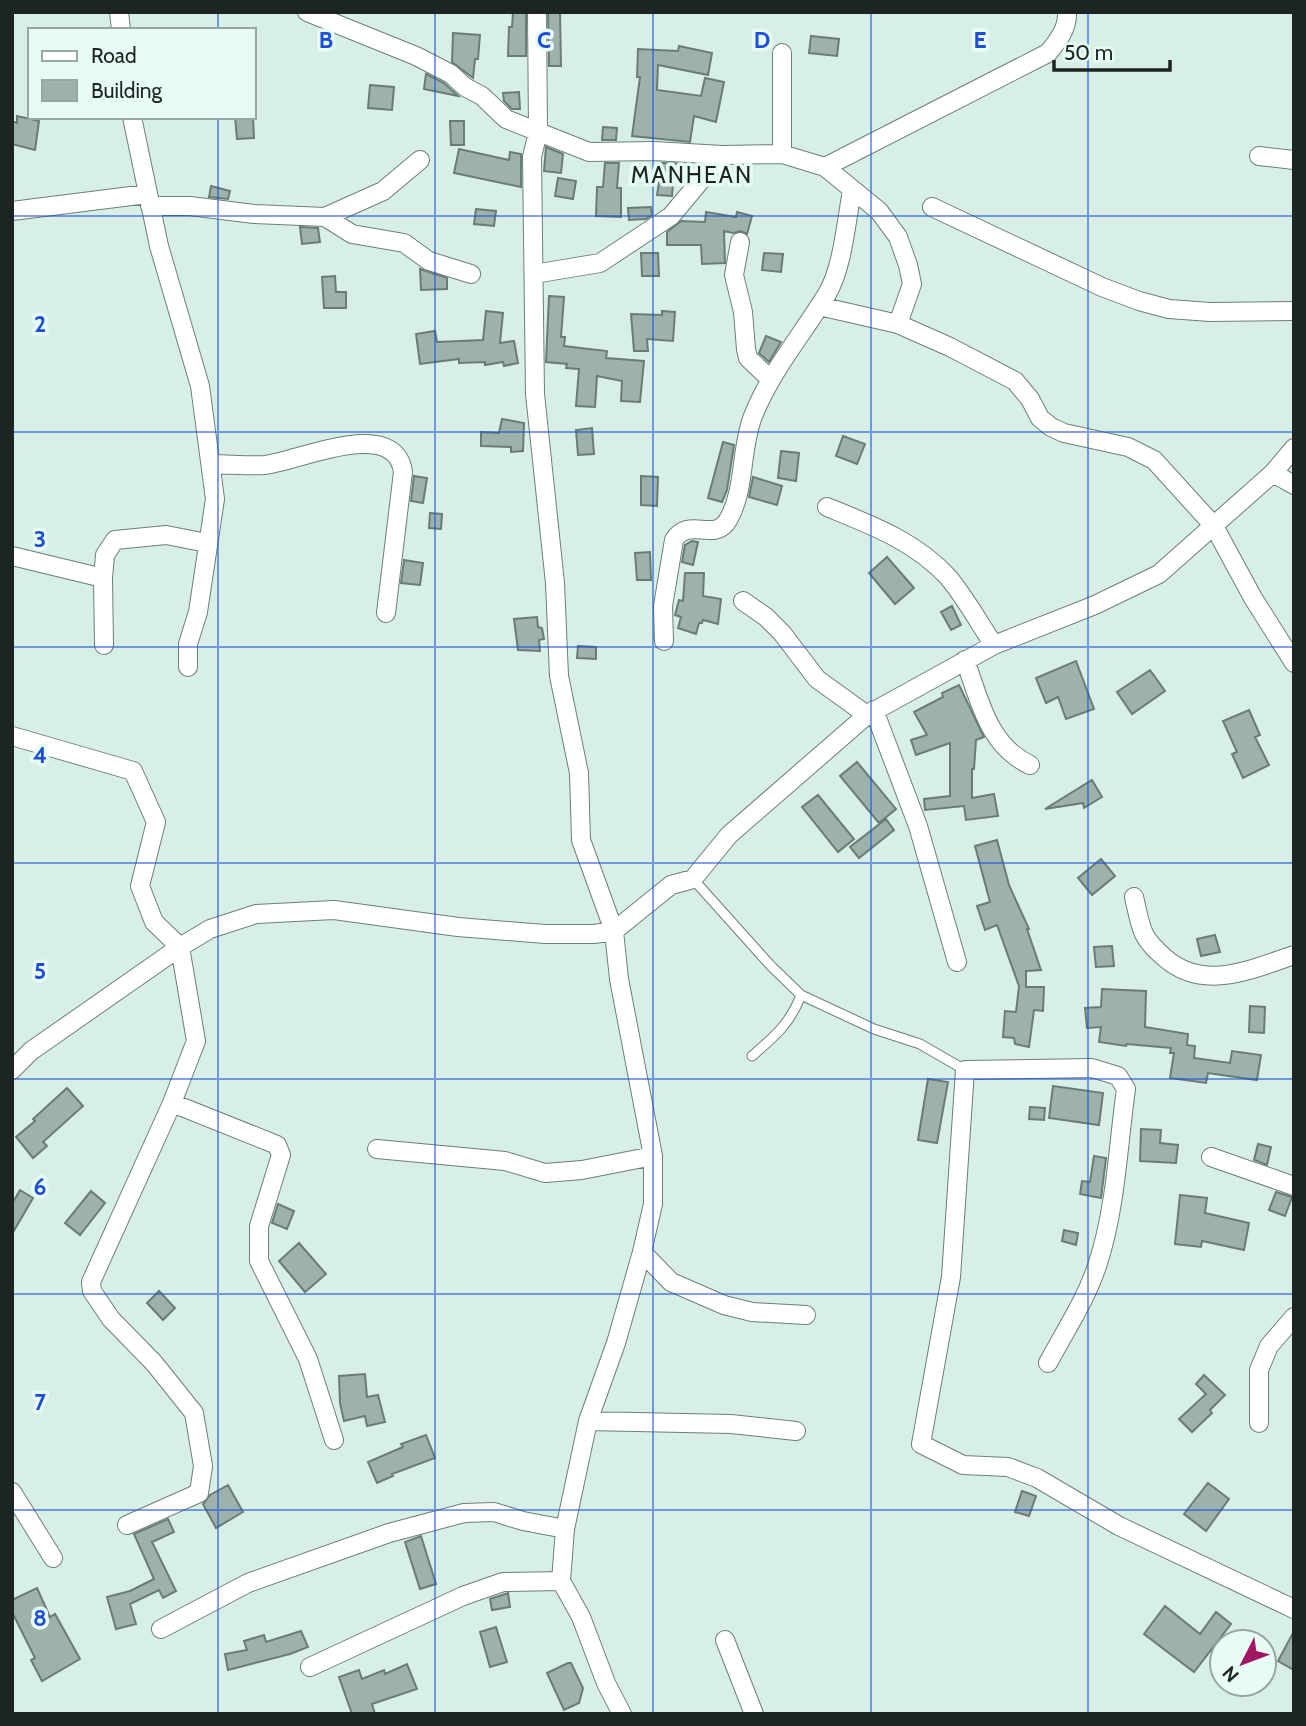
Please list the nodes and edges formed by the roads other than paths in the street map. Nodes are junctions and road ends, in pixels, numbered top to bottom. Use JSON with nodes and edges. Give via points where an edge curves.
{"nodes":[{"id":1,"x":307,"y":12,"type":"edge"},
{"id":2,"x":537,"y":12,"type":"edge"},
{"id":3,"x":1067,"y":12,"type":"edge"},
{"id":4,"x":782,"y":53,"type":"dead end"},
{"id":5,"x":132,"y":119,"type":"edge"},
{"id":6,"x":538,"y":132,"type":"junction"},
{"id":7,"x":782,"y":154,"type":"junction"},
{"id":8,"x":722,"y":155,"type":"junction"},
{"id":9,"x":1259,"y":156,"type":"dead end"},
{"id":10,"x":420,"y":160,"type":"dead end"},
{"id":11,"x":1294,"y":160,"type":"edge"},
{"id":12,"x":825,"y":167,"type":"junction"},
{"id":13,"x":852,"y":191,"type":"junction"},
{"id":14,"x":148,"y":200,"type":"junction"},
{"id":15,"x":932,"y":206,"type":"dead end"},
{"id":16,"x":12,"y":211,"type":"edge"},
{"id":17,"x":325,"y":217,"type":"junction"},
{"id":18,"x":740,"y":242,"type":"dead end"},
{"id":19,"x":471,"y":274,"type":"dead end"},
{"id":20,"x":534,"y":274,"type":"junction"},
{"id":21,"x":818,"y":306,"type":"junction"},
{"id":22,"x":1294,"y":311,"type":"edge"},
{"id":23,"x":898,"y":324,"type":"junction"},
{"id":24,"x":769,"y":379,"type":"junction"},
{"id":25,"x":1294,"y":448,"type":"edge"},
{"id":26,"x":211,"y":464,"type":"junction"},
{"id":27,"x":1273,"y":473,"type":"junction"},
{"id":28,"x":1294,"y":485,"type":"edge"},
{"id":29,"x":827,"y":507,"type":"dead end"},
{"id":30,"x":1214,"y":526,"type":"junction"},
{"id":31,"x":206,"y":544,"type":"junction"},
{"id":32,"x":12,"y":556,"type":"edge"},
{"id":33,"x":103,"y":578,"type":"junction"},
{"id":34,"x":743,"y":601,"type":"dead end"},
{"id":35,"x":386,"y":613,"type":"dead end"},
{"id":36,"x":664,"y":641,"type":"dead end"},
{"id":37,"x":104,"y":645,"type":"dead end"},
{"id":38,"x":994,"y":645,"type":"junction"},
{"id":39,"x":965,"y":660,"type":"junction"},
{"id":40,"x":1294,"y":663,"type":"edge"},
{"id":41,"x":188,"y":667,"type":"dead end"},
{"id":42,"x":871,"y":713,"type":"junction"},
{"id":43,"x":12,"y":736,"type":"edge"},
{"id":44,"x":1030,"y":765,"type":"dead end"},
{"id":45,"x":693,"y":878,"type":"junction"},
{"id":46,"x":1134,"y":897,"type":"dead end"},
{"id":47,"x":614,"y":931,"type":"junction"},
{"id":48,"x":180,"y":947,"type":"junction"},
{"id":49,"x":1294,"y":955,"type":"edge"},
{"id":50,"x":957,"y":962,"type":"dead end"},
{"id":51,"x":801,"y":995,"type":"junction"},
{"id":52,"x":12,"y":1047,"type":"edge"},
{"id":53,"x":32,"y":1051,"type":"junction"},
{"id":54,"x":752,"y":1056,"type":"dead end"},
{"id":55,"x":12,"y":1070,"type":"edge"},
{"id":56,"x":965,"y":1070,"type":"junction"},
{"id":57,"x":172,"y":1103,"type":"junction"},
{"id":58,"x":377,"y":1149,"type":"dead end"},
{"id":59,"x":653,"y":1156,"type":"junction"},
{"id":60,"x":1211,"y":1157,"type":"dead end"},
{"id":61,"x":1294,"y":1186,"type":"edge"},
{"id":62,"x":642,"y":1252,"type":"junction"},
{"id":63,"x":806,"y":1315,"type":"dead end"},
{"id":64,"x":1294,"y":1317,"type":"edge"},
{"id":65,"x":1048,"y":1363,"type":"dead end"},
{"id":66,"x":588,"y":1421,"type":"junction"},
{"id":67,"x":1259,"y":1423,"type":"dead end"},
{"id":68,"x":796,"y":1431,"type":"dead end"},
{"id":69,"x":334,"y":1440,"type":"dead end"},
{"id":70,"x":12,"y":1492,"type":"edge"},
{"id":71,"x":127,"y":1525,"type":"dead end"},
{"id":72,"x":565,"y":1529,"type":"junction"},
{"id":73,"x":53,"y":1558,"type":"dead end"},
{"id":74,"x":561,"y":1581,"type":"junction"},
{"id":75,"x":1294,"y":1609,"type":"edge"},
{"id":76,"x":160,"y":1629,"type":"dead end"},
{"id":77,"x":725,"y":1640,"type":"dead end"},
{"id":78,"x":310,"y":1667,"type":"dead end"},
{"id":79,"x":622,"y":1714,"type":"edge"},
{"id":80,"x":754,"y":1714,"type":"edge"}],
"edges":[{"from":1,"to":6,"type":"street","via":[[451,74],[506,119]]},
{"from":2,"to":6,"type":"street"},
{"from":3,"to":12,"type":"street","via":[[1060,39],[1048,53]]},
{"from":4,"to":7,"type":"street"},
{"from":5,"to":14,"type":"street"},
{"from":6,"to":8,"type":"street","via":[[589,152]]},
{"from":6,"to":20,"type":"street","via":[[532,157]]},
{"from":7,"to":8,"type":"street"},
{"from":7,"to":12,"type":"street"},
{"from":8,"to":20,"type":"street","via":[[671,216],[600,263]]},
{"from":9,"to":11,"type":"street"},
{"from":10,"to":17,"type":"street","via":[[383,191]]},
{"from":12,"to":13,"type":"street"},
{"from":13,"to":21,"type":"street","via":[[836,272]]},
{"from":13,"to":23,"type":"street","via":[[879,211],[898,237],[908,265],[912,284]]},
{"from":14,"to":16,"type":"street"},
{"from":14,"to":17,"type":"street","via":[[254,214]]},
{"from":14,"to":26,"type":"street","via":[[200,386]]},
{"from":15,"to":22,"type":"street","via":[[1139,301],[1210,312]]},
{"from":17,"to":19,"type":"street","via":[[352,234],[404,243],[429,261]]},
{"from":18,"to":24,"type":"street","via":[[734,275],[746,349],[748,358]]},
{"from":20,"to":47,"type":"street","via":[[535,394],[555,583],[559,676],[579,774],[581,840]]},
{"from":21,"to":23,"type":"street"},
{"from":21,"to":24,"type":"street"},
{"from":23,"to":30,"type":"street","via":[[1015,381],[1051,427],[1128,447],[1154,460]]},
{"from":24,"to":36,"type":"street","via":[[751,419],[738,494],[728,520],[713,530],[685,529],[674,540],[663,606]]},
{"from":25,"to":27,"type":"street"},
{"from":26,"to":31,"type":"street","via":[[215,499]]},
{"from":26,"to":35,"type":"street","via":[[265,465],[348,444],[375,444],[396,453],[403,472]]},
{"from":27,"to":28,"type":"street"},
{"from":27,"to":30,"type":"street"},
{"from":29,"to":38,"type":"street","via":[[902,539],[925,556],[949,579]]},
{"from":30,"to":38,"type":"street","via":[[1159,574]]},
{"from":30,"to":40,"type":"street"},
{"from":31,"to":33,"type":"street","via":[[166,535],[115,540],[105,555]]},
{"from":31,"to":41,"type":"street"},
{"from":32,"to":33,"type":"street"},
{"from":33,"to":37,"type":"street"},
{"from":34,"to":42,"type":"street","via":[[782,632],[817,679]]},
{"from":38,"to":39,"type":"street"},
{"from":39,"to":42,"type":"street"},
{"from":39,"to":44,"type":"street","via":[[999,741]]},
{"from":42,"to":45,"type":"street","via":[[729,835]]},
{"from":42,"to":50,"type":"street","via":[[918,826]]},
{"from":43,"to":48,"type":"street","via":[[133,771],[156,822],[140,886],[154,922]]},
{"from":45,"to":47,"type":"street","via":[[671,885]]},
{"from":45,"to":51,"type":"lane"},
{"from":46,"to":49,"type":"street","via":[[1144,934],[1154,948],[1189,972],[1227,976]]},
{"from":47,"to":48,"type":"street","via":[[545,934],[334,910],[296,910],[232,921]]},
{"from":47,"to":59,"type":"street"},
{"from":48,"to":53,"type":"street"},
{"from":48,"to":57,"type":"street","via":[[196,1041]]},
{"from":51,"to":54,"type":"lane","via":[[787,1024]]},
{"from":51,"to":56,"type":"lane","via":[[920,1044]]},
{"from":52,"to":53,"type":"street"},
{"from":53,"to":55,"type":"street"},
{"from":56,"to":65,"type":"street","via":[[1092,1068],[1118,1076],[1126,1088],[1113,1195],[1098,1263]]},
{"from":56,"to":75,"type":"street","via":[[951,1277],[921,1444],[963,1465],[1008,1467],[1037,1478],[1119,1526]]},
{"from":57,"to":69,"type":"street","via":[[277,1145],[281,1155],[259,1226],[259,1261],[308,1359]]},
{"from":57,"to":71,"type":"street","via":[[91,1282],[92,1292],[111,1319],[194,1413],[203,1466],[199,1493]]},
{"from":58,"to":59,"type":"street","via":[[505,1161],[545,1173]]},
{"from":59,"to":62,"type":"street","via":[[653,1204]]},
{"from":60,"to":61,"type":"street"},
{"from":62,"to":63,"type":"street","via":[[671,1282],[724,1305],[752,1312]]},
{"from":62,"to":66,"type":"street"},
{"from":64,"to":67,"type":"street","via":[[1269,1346],[1259,1370]]},
{"from":66,"to":68,"type":"street","via":[[731,1424]]},
{"from":66,"to":72,"type":"street"},
{"from":70,"to":73,"type":"street"},
{"from":72,"to":74,"type":"street"},
{"from":72,"to":76,"type":"street","via":[[494,1512],[464,1513],[389,1533],[248,1583]]},
{"from":74,"to":78,"type":"street","via":[[503,1583],[463,1596]]},
{"from":74,"to":79,"type":"street"},
{"from":77,"to":80,"type":"street"}]}
